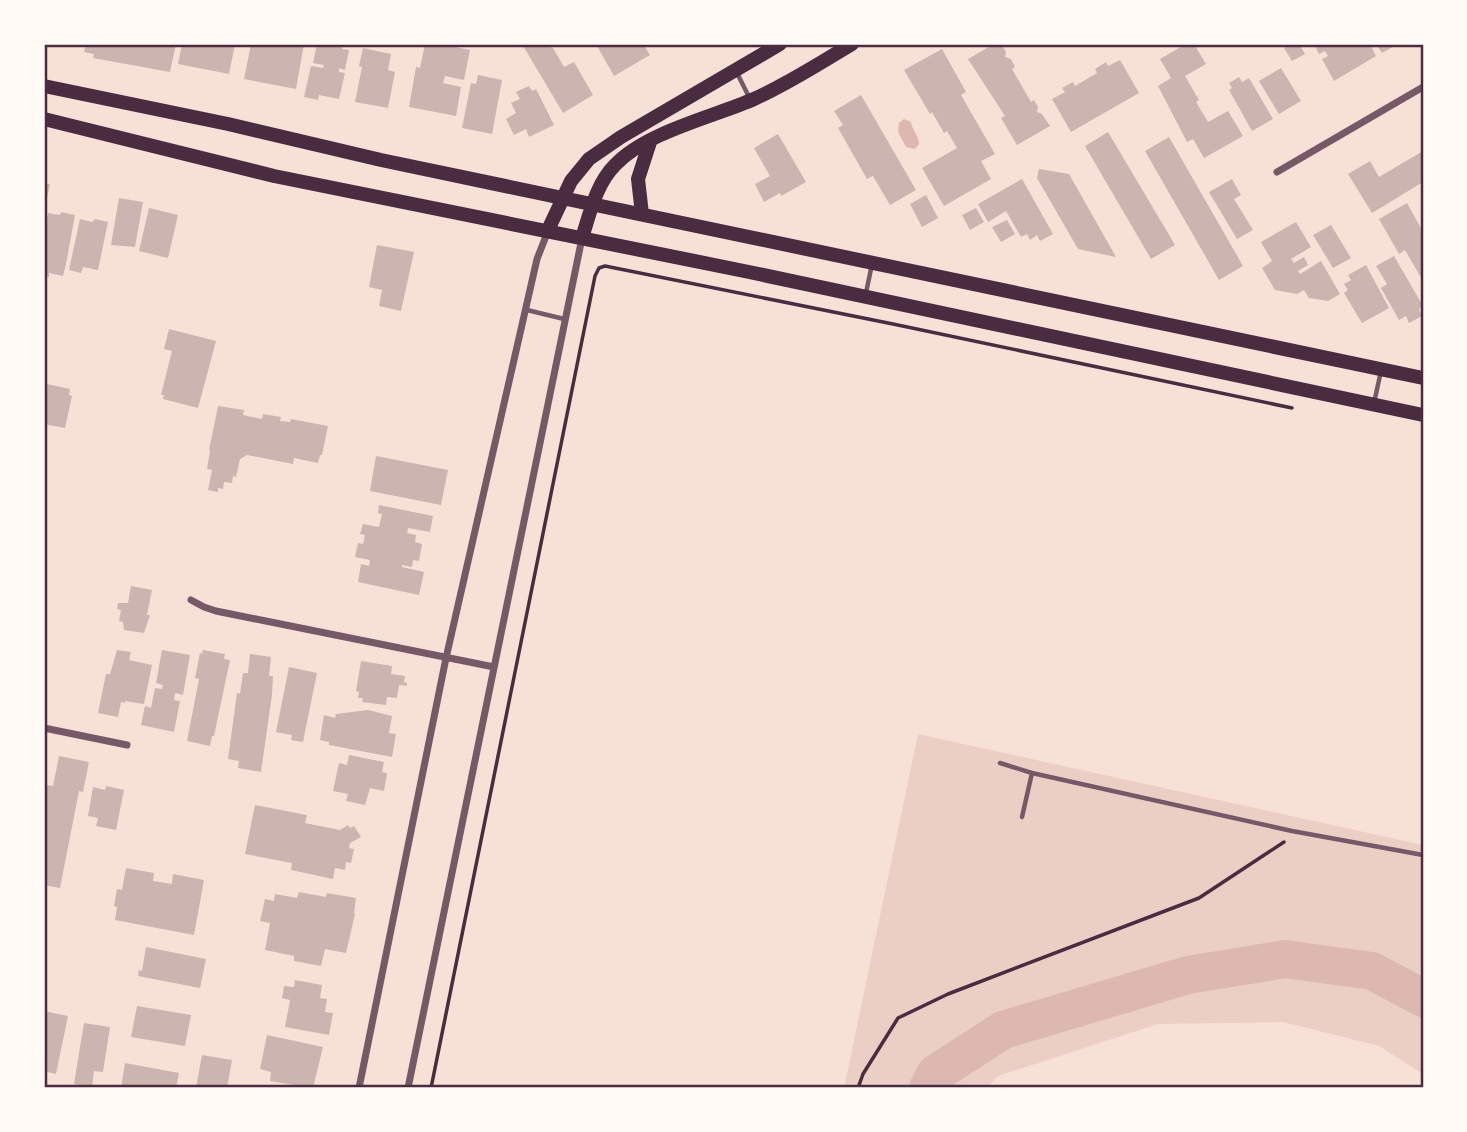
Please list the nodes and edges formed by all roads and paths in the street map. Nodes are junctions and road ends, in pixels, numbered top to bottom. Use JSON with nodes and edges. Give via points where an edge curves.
{"nodes":[{"id":1,"x":780,"y":44,"type":"edge"},
{"id":2,"x":852,"y":44,"type":"edge"},
{"id":3,"x":735,"y":70,"type":"junction"},
{"id":4,"x":44,"y":86,"type":"edge"},
{"id":5,"x":1423,"y":87,"type":"edge"},
{"id":6,"x":751,"y":100,"type":"junction"},
{"id":7,"x":44,"y":119,"type":"edge"},
{"id":8,"x":650,"y":142,"type":"junction"},
{"id":9,"x":1277,"y":172,"type":"dead end"},
{"id":10,"x":563,"y":197,"type":"junction"},
{"id":11,"x":593,"y":203,"type":"junction"},
{"id":12,"x":642,"y":214,"type":"junction"},
{"id":13,"x":548,"y":230,"type":"junction"},
{"id":14,"x":582,"y":238,"type":"junction"},
{"id":15,"x":872,"y":264,"type":"junction"},
{"id":16,"x":866,"y":298,"type":"junction"},
{"id":17,"x":527,"y":310,"type":"junction"},
{"id":18,"x":564,"y":319,"type":"junction"},
{"id":19,"x":1381,"y":370,"type":"junction"},
{"id":20,"x":1423,"y":378,"type":"edge"},
{"id":21,"x":1373,"y":404,"type":"junction"},
{"id":22,"x":1304,"y":410,"type":"dead end"},
{"id":23,"x":1423,"y":415,"type":"edge"},
{"id":24,"x":191,"y":600,"type":"dead end"},
{"id":25,"x":446,"y":658,"type":"junction"},
{"id":26,"x":494,"y":667,"type":"junction"},
{"id":27,"x":44,"y":728,"type":"edge"},
{"id":28,"x":127,"y":745,"type":"dead end"},
{"id":29,"x":1000,"y":763,"type":"dead end"},
{"id":30,"x":1032,"y":773,"type":"junction"},
{"id":31,"x":1022,"y":817,"type":"dead end"},
{"id":32,"x":1296,"y":832,"type":"junction"},
{"id":33,"x":1423,"y":855,"type":"edge"},
{"id":34,"x":359,"y":1088,"type":"edge"},
{"id":35,"x":408,"y":1088,"type":"edge"},
{"id":36,"x":431,"y":1088,"type":"edge"},
{"id":37,"x":858,"y":1088,"type":"edge"}],
"edges":[{"from":1,"to":3,"type":"main road"},
{"from":2,"to":6,"type":"main road"},
{"from":3,"to":6,"type":"lane"},
{"from":3,"to":10,"type":"main road","via":[[602,149],[581,167]]},
{"from":4,"to":10,"type":"main road"},
{"from":5,"to":9,"type":"street"},
{"from":6,"to":8,"type":"main road"},
{"from":7,"to":13,"type":"main road","via":[[274,176]]},
{"from":8,"to":11,"type":"main road","via":[[614,166]]},
{"from":8,"to":12,"type":"main road","via":[[638,179]]},
{"from":10,"to":11,"type":"main road"},
{"from":10,"to":13,"type":"main road"},
{"from":11,"to":12,"type":"main road"},
{"from":11,"to":14,"type":"main road"},
{"from":12,"to":15,"type":"main road"},
{"from":13,"to":14,"type":"main road"},
{"from":13,"to":17,"type":"street"},
{"from":14,"to":16,"type":"main road"},
{"from":14,"to":18,"type":"street"},
{"from":15,"to":16,"type":"lane"},
{"from":15,"to":19,"type":"main road"},
{"from":16,"to":21,"type":"main road"},
{"from":17,"to":18,"type":"lane"},
{"from":17,"to":25,"type":"street"},
{"from":18,"to":26,"type":"street"},
{"from":19,"to":20,"type":"main road"},
{"from":19,"to":21,"type":"lane"},
{"from":21,"to":23,"type":"main road"},
{"from":22,"to":36,"type":"path","via":[[816,308],[599,268]]},
{"from":24,"to":25,"type":"street","via":[[216,611]]},
{"from":25,"to":26,"type":"street"},
{"from":25,"to":34,"type":"street"},
{"from":26,"to":35,"type":"street"},
{"from":27,"to":28,"type":"street"},
{"from":29,"to":30,"type":"lane"},
{"from":30,"to":31,"type":"lane"},
{"from":30,"to":32,"type":"lane"},
{"from":32,"to":33,"type":"lane"},
{"from":32,"to":37,"type":"path","via":[[1199,898],[948,994],[898,1018]]}]}
